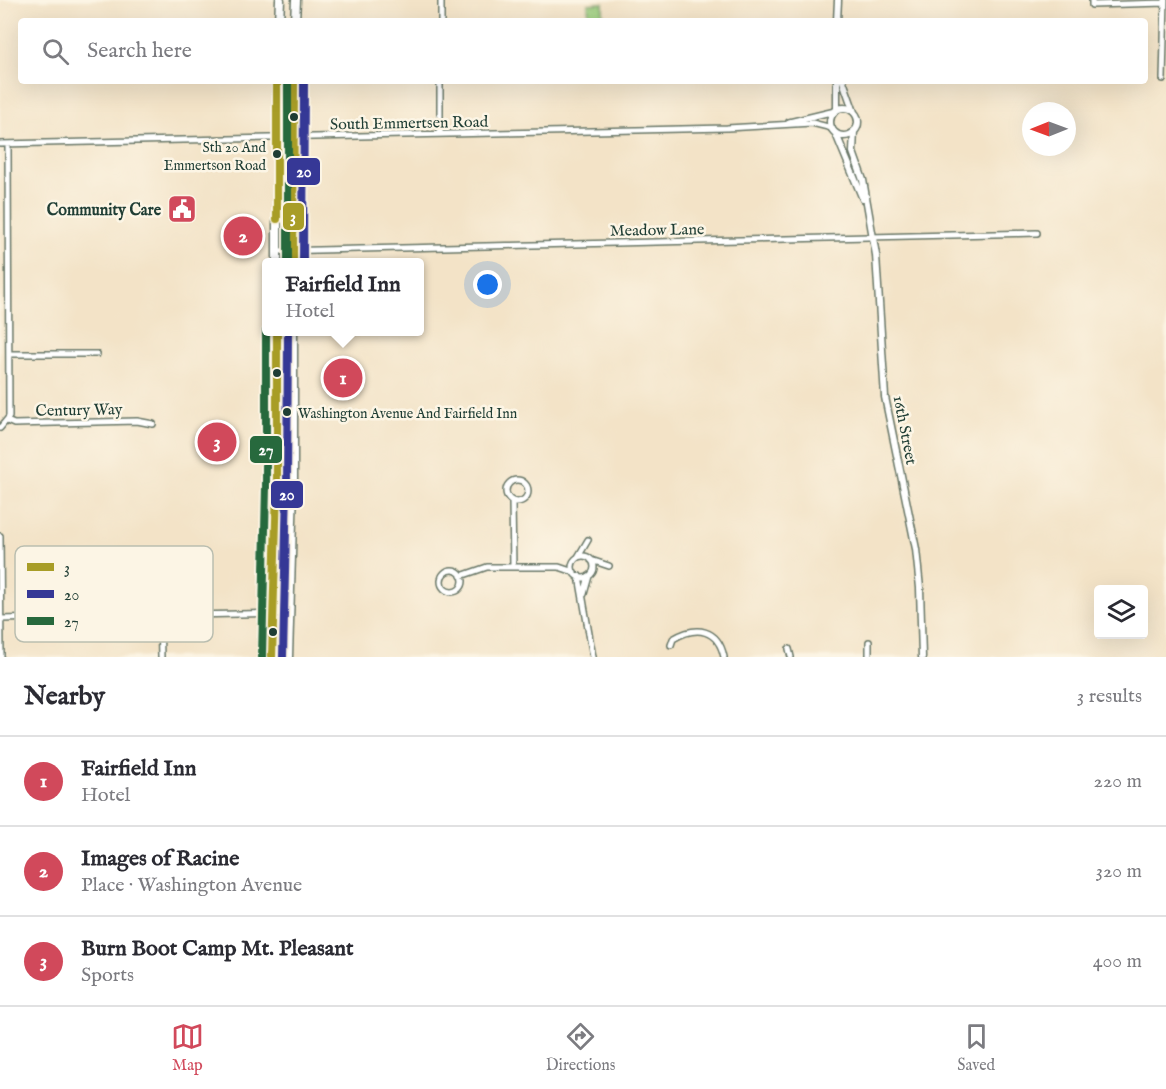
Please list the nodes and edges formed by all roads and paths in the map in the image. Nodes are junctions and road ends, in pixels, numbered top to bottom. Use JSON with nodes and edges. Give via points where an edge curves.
{"nodes":[{"id":1,"x":280,"y":0,"type":"edge"},
{"id":2,"x":296,"y":0,"type":"edge"},
{"id":3,"x":441,"y":0,"type":"edge"},
{"id":4,"x":838,"y":0,"type":"edge"},
{"id":5,"x":1092,"y":2,"type":"edge"},
{"id":6,"x":1165,"y":2,"type":"edge"},
{"id":7,"x":279,"y":18,"type":"edge"},
{"id":8,"x":295,"y":18,"type":"edge"},
{"id":9,"x":441,"y":18,"type":"edge"},
{"id":10,"x":837,"y":18,"type":"edge"},
{"id":11,"x":1163,"y":80,"type":"dead end"},
{"id":12,"x":278,"y":84,"type":"edge"},
{"id":13,"x":285,"y":84,"type":"edge"},
{"id":14,"x":294,"y":84,"type":"edge"},
{"id":15,"x":440,"y":84,"type":"edge"},
{"id":16,"x":837,"y":84,"type":"edge"},
{"id":17,"x":844,"y":84,"type":"edge"},
{"id":18,"x":836,"y":111,"type":"junction"},
{"id":19,"x":854,"y":112,"type":"junction"},
{"id":20,"x":782,"y":124,"type":"junction"},
{"id":21,"x":833,"y":130,"type":"junction"},
{"id":22,"x":854,"y":131,"type":"junction"},
{"id":23,"x":440,"y":134,"type":"junction"},
{"id":24,"x":276,"y":138,"type":"junction"},
{"id":25,"x":292,"y":138,"type":"junction"},
{"id":26,"x":0,"y":144,"type":"edge"},
{"id":27,"x":8,"y":144,"type":"junction"},
{"id":28,"x":291,"y":198,"type":"junction"},
{"id":29,"x":867,"y":208,"type":"junction"},
{"id":30,"x":1037,"y":233,"type":"dead end"},
{"id":31,"x":873,"y":237,"type":"junction"},
{"id":32,"x":278,"y":251,"type":"junction"},
{"id":33,"x":293,"y":251,"type":"junction"},
{"id":34,"x":278,"y":258,"type":"edge"},
{"id":35,"x":293,"y":258,"type":"edge"},
{"id":36,"x":277,"y":336,"type":"edge"},
{"id":37,"x":293,"y":336,"type":"edge"},
{"id":38,"x":9,"y":354,"type":"junction"},
{"id":39,"x":97,"y":354,"type":"dead end"},
{"id":40,"x":8,"y":420,"type":"junction"},
{"id":41,"x":153,"y":424,"type":"dead end"},
{"id":42,"x":0,"y":428,"type":"edge"},
{"id":43,"x":512,"y":501,"type":"junction"},
{"id":44,"x":277,"y":511,"type":"junction"},
{"id":45,"x":0,"y":536,"type":"edge"},
{"id":46,"x":578,"y":557,"type":"junction"},
{"id":47,"x":590,"y":559,"type":"junction"},
{"id":48,"x":574,"y":562,"type":"junction"},
{"id":49,"x":513,"y":567,"type":"junction"},
{"id":50,"x":559,"y":567,"type":"junction"},
{"id":51,"x":593,"y":570,"type":"junction"},
{"id":52,"x":576,"y":574,"type":"junction"},
{"id":53,"x":461,"y":576,"type":"junction"},
{"id":54,"x":589,"y":576,"type":"junction"},
{"id":55,"x":583,"y":596,"type":"junction"},
{"id":56,"x":273,"y":613,"type":"junction"},
{"id":57,"x":289,"y":613,"type":"junction"},
{"id":58,"x":213,"y":614,"type":"edge"},
{"id":59,"x":1,"y":619,"type":"edge"},
{"id":60,"x":869,"y":642,"type":"dead end"},
{"id":61,"x":671,"y":645,"type":"dead end"},
{"id":62,"x":789,"y":649,"type":"dead end"},
{"id":63,"x":1,"y":657,"type":"edge"},
{"id":64,"x":272,"y":657,"type":"edge"},
{"id":65,"x":280,"y":657,"type":"edge"},
{"id":66,"x":288,"y":657,"type":"edge"},
{"id":67,"x":593,"y":657,"type":"edge"},
{"id":68,"x":724,"y":657,"type":"edge"},
{"id":69,"x":791,"y":657,"type":"edge"},
{"id":70,"x":869,"y":657,"type":"edge"},
{"id":71,"x":922,"y":657,"type":"edge"}],
"edges":[{"from":1,"to":7,"type":"main road"},
{"from":2,"to":8,"type":"main road"},
{"from":3,"to":9,"type":"street"},
{"from":4,"to":10,"type":"street"},
{"from":5,"to":6,"type":"street"},
{"from":6,"to":11,"type":"street"},
{"from":12,"to":24,"type":"main road"},
{"from":13,"to":25,"type":"main road","via":[[285,126]]},
{"from":14,"to":25,"type":"main road"},
{"from":15,"to":23,"type":"street"},
{"from":16,"to":18,"type":"street"},
{"from":17,"to":19,"type":"street","name":"16th Street"},
{"from":18,"to":19,"type":"street","via":[[848,108]]},
{"from":18,"to":20,"type":"street","name":"South Emmertsen Road"},
{"from":18,"to":21,"type":"street","via":[[830,119]]},
{"from":19,"to":22,"type":"street","name":"16th Street","via":[[858,122]]},
{"from":20,"to":21,"type":"street","name":"South Emmertsen Road","via":[[812,123]]},
{"from":20,"to":23,"type":"street","name":"South Emmertsen Road"},
{"from":21,"to":22,"type":"street","via":[[846,135]]},
{"from":21,"to":29,"type":"street","name":"16th Street"},
{"from":22,"to":29,"type":"street","name":"16th Street","via":[[853,152]]},
{"from":23,"to":25,"type":"street","name":"South Emmertsen Road"},
{"from":24,"to":25,"type":"street","name":"South Emmertsen Road"},
{"from":24,"to":27,"type":"street","name":"South Emmertsen Road"},
{"from":24,"to":28,"type":"main road","via":[[284,145],[285,182]]},
{"from":24,"to":32,"type":"main road"},
{"from":25,"to":28,"type":"main road"},
{"from":26,"to":27,"type":"street","name":"South Emmertsen Road"},
{"from":27,"to":38,"type":"street"},
{"from":28,"to":33,"type":"main road"},
{"from":29,"to":31,"type":"street","name":"16th Street"},
{"from":30,"to":31,"type":"street","name":"Meadow Lane"},
{"from":31,"to":33,"type":"street","name":"Meadow Lane"},
{"from":31,"to":71,"type":"street","name":"16th Street","via":[[885,397],[916,549]]},
{"from":32,"to":33,"type":"street","name":"Meadow Lane"},
{"from":32,"to":34,"type":"main road"},
{"from":33,"to":35,"type":"main road"},
{"from":36,"to":44,"type":"main road"},
{"from":37,"to":57,"type":"main road"},
{"from":38,"to":39,"type":"street"},
{"from":38,"to":40,"type":"street"},
{"from":40,"to":41,"type":"street","name":"Century Way","via":[[14,424]]},
{"from":40,"to":42,"type":"street"},
{"from":43,"to":43,"type":"street","via":[[523,500],[527,494],[521,481],[507,486],[507,496]]},
{"from":43,"to":49,"type":"street"},
{"from":44,"to":56,"type":"main road"},
{"from":44,"to":57,"type":"main road","via":[[284,562],[283,597]]},
{"from":45,"to":59,"type":"street"},
{"from":46,"to":47,"type":"street"},
{"from":46,"to":47,"type":"street","via":[[588,540]]},
{"from":46,"to":48,"type":"street"},
{"from":47,"to":51,"type":"street"},
{"from":47,"to":51,"type":"street","via":[[609,566]]},
{"from":48,"to":50,"type":"street"},
{"from":48,"to":52,"type":"street"},
{"from":49,"to":50,"type":"street"},
{"from":49,"to":53,"type":"street","via":[[487,567]]},
{"from":50,"to":52,"type":"street"},
{"from":51,"to":54,"type":"street"},
{"from":52,"to":54,"type":"street"},
{"from":52,"to":55,"type":"street"},
{"from":53,"to":53,"type":"street","via":[[453,570],[446,572],[441,578],[442,585],[456,590],[461,586]]},
{"from":54,"to":55,"type":"street"},
{"from":55,"to":67,"type":"street"},
{"from":56,"to":57,"type":"street"},
{"from":56,"to":58,"type":"street"},
{"from":56,"to":64,"type":"main road"},
{"from":56,"to":65,"type":"main road","via":[[281,617]]},
{"from":57,"to":66,"type":"main road"},
{"from":59,"to":63,"type":"street"},
{"from":60,"to":70,"type":"street"},
{"from":61,"to":68,"type":"street","via":[[679,636],[713,634],[721,641]]},
{"from":62,"to":69,"type":"street"}]}
